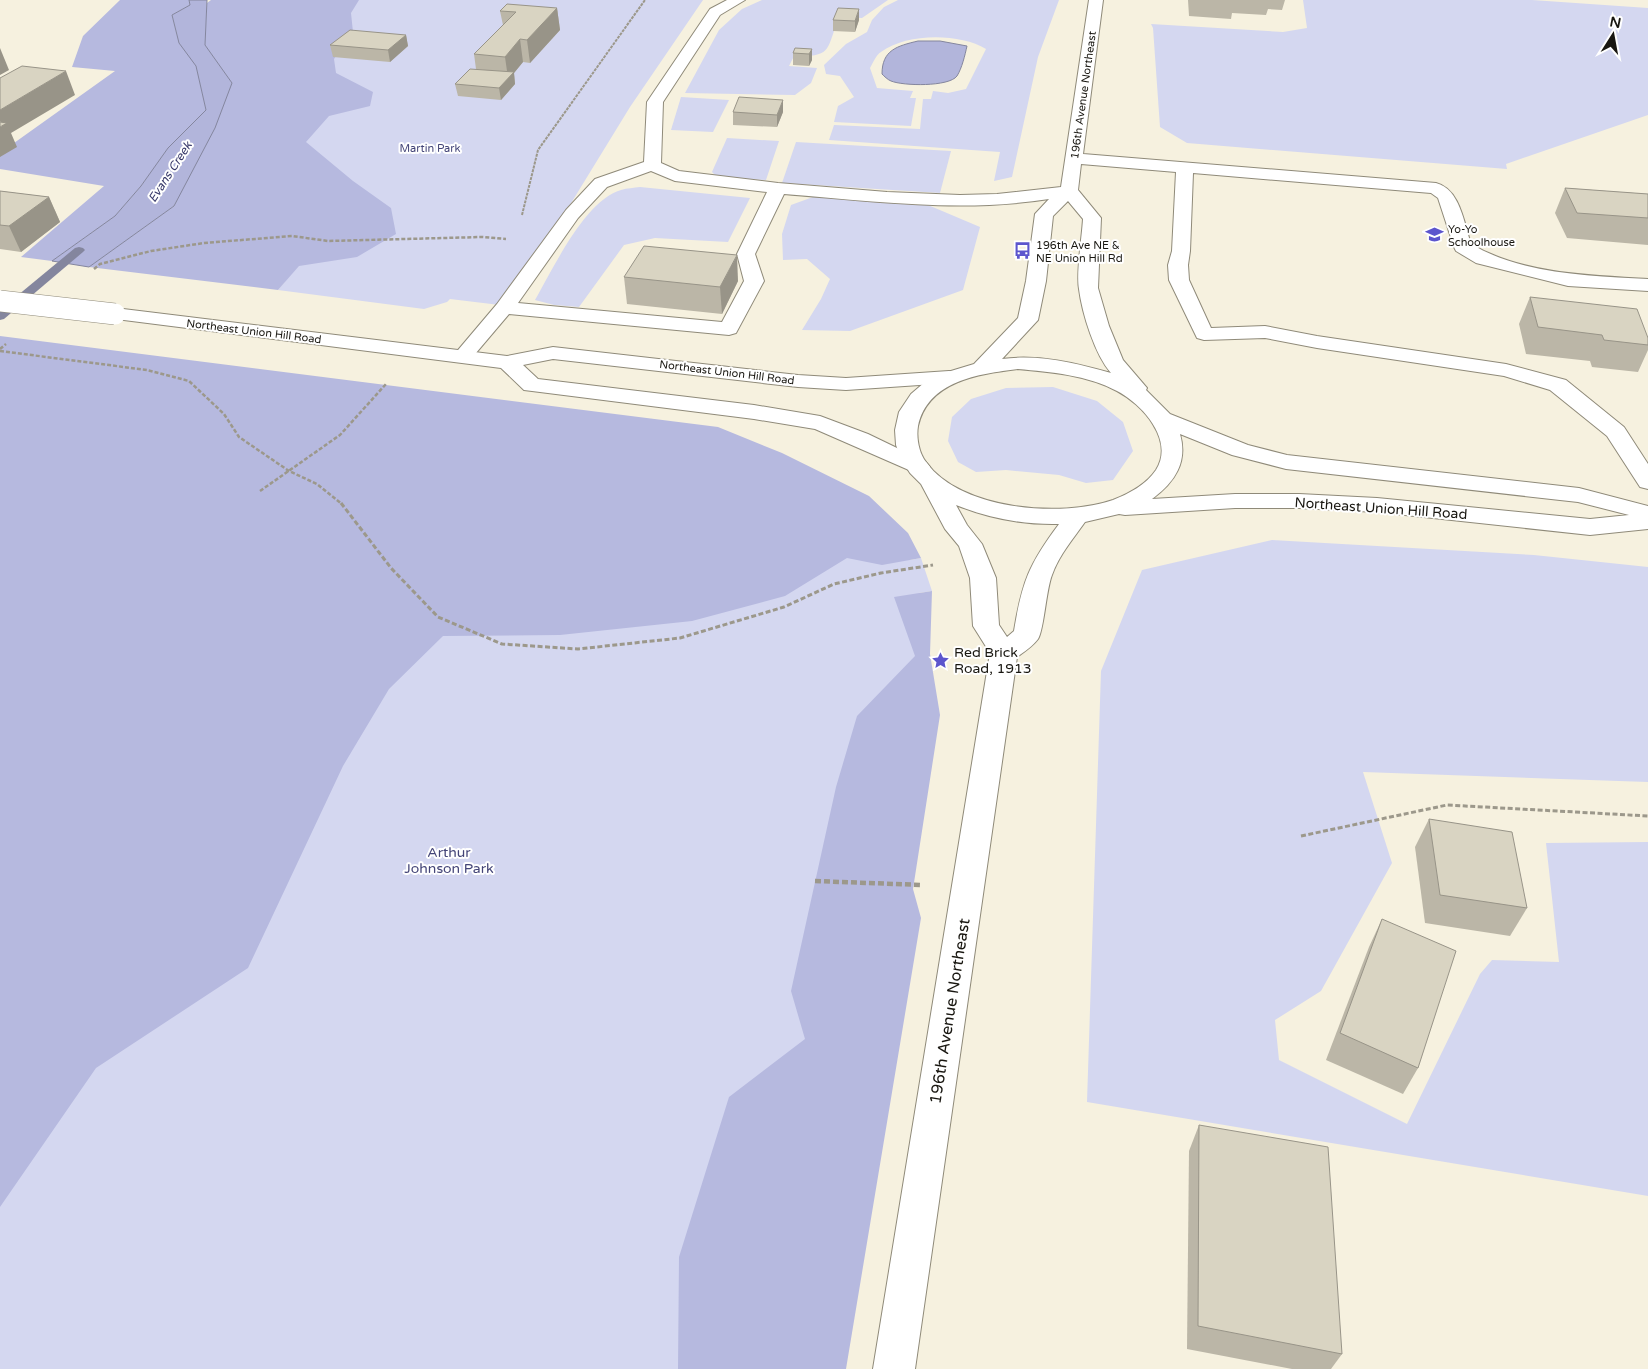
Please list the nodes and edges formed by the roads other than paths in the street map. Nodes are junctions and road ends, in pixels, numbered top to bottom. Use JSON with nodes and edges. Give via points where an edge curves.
{"nodes":[{"id":1,"x":738,"y":0,"type":"edge"},
{"id":2,"x":1096,"y":0,"type":"edge"},
{"id":3,"x":719,"y":6,"type":"edge"},
{"id":4,"x":1074,"y":158,"type":"junction"},
{"id":5,"x":652,"y":165,"type":"junction"},
{"id":6,"x":1185,"y":167,"type":"junction"},
{"id":7,"x":778,"y":188,"type":"junction"},
{"id":8,"x":1069,"y":191,"type":"junction"},
{"id":9,"x":1648,"y":285,"type":"edge"},
{"id":10,"x":0,"y":301,"type":"edge"},
{"id":11,"x":504,"y":308,"type":"junction"},
{"id":12,"x":463,"y":356,"type":"junction"},
{"id":13,"x":507,"y":362,"type":"junction"},
{"id":14,"x":983,"y":366,"type":"junction"},
{"id":15,"x":949,"y":377,"type":"junction"},
{"id":16,"x":1156,"y":411,"type":"junction"},
{"id":17,"x":924,"y":474,"type":"junction"},
{"id":18,"x":1648,"y":482,"type":"edge"},
{"id":19,"x":1114,"y":509,"type":"junction"},
{"id":20,"x":1648,"y":513,"type":"edge"},
{"id":21,"x":1076,"y":517,"type":"junction"},
{"id":22,"x":1648,"y":521,"type":"edge"},
{"id":23,"x":1004,"y":653,"type":"junction"},
{"id":24,"x":894,"y":1369,"type":"edge"}],
"edges":[{"from":1,"to":3,"type":"street"},
{"from":2,"to":4,"type":"street","name":"196th Avenue Northeast"},
{"from":3,"to":5,"type":"street","via":[[655,102]]},
{"from":4,"to":6,"type":"street"},
{"from":4,"to":8,"type":"street","name":"196th Avenue Northeast"},
{"from":5,"to":7,"type":"street","via":[[675,176]]},
{"from":5,"to":11,"type":"street","via":[[601,183],[572,214]]},
{"from":6,"to":9,"type":"street","via":[[1436,188],[1446,196],[1463,247],[1483,259],[1568,280]]},
{"from":6,"to":18,"type":"street","via":[[1179,280],[1204,334],[1265,332],[1506,370],[1558,384],[1616,432]]},
{"from":7,"to":8,"type":"street","via":[[938,200],[1033,198]]},
{"from":7,"to":11,"type":"street","via":[[746,254],[754,281],[729,329]]},
{"from":8,"to":14,"type":"street","via":[[1044,214],[1028,320]]},
{"from":8,"to":16,"type":"street","via":[[1092,218],[1088,288],[1113,362]]},
{"from":10,"to":12,"type":"street","name":"Northeast Union Hill Road","bridge":true},
{"from":11,"to":12,"type":"street"},
{"from":12,"to":13,"type":"street","name":"Northeast Union Hill Road"},
{"from":13,"to":15,"type":"street","name":"Northeast Union Hill Road","via":[[553,352],[808,382],[846,384]]},
{"from":13,"to":17,"type":"street","via":[[532,385],[820,423],[860,439]]},
{"from":14,"to":15,"type":"street"},
{"from":14,"to":16,"type":"street","via":[[1018,363],[1055,365],[1090,372],[1122,385]]},
{"from":15,"to":17,"type":"street","via":[[922,394],[906,417],[905,442]]},
{"from":16,"to":19,"type":"street","via":[[1173,445],[1168,470],[1148,492]]},
{"from":16,"to":20,"type":"street","via":[[1240,450],[1286,462],[1579,495]]},
{"from":17,"to":21,"type":"street","via":[[958,498],[994,510],[1035,517]]},
{"from":17,"to":23,"type":"street","via":[[970,544],[983,578],[986,626]]},
{"from":19,"to":21,"type":"street"},
{"from":19,"to":22,"type":"street","name":"Northeast Union Hill Road","via":[[1234,501],[1299,501],[1377,505],[1590,527]]},
{"from":21,"to":23,"type":"street","via":[[1048,557],[1040,575],[1032,596],[1027,635]]},
{"from":23,"to":24,"type":"street","name":"196th Avenue Northeast"}]}
